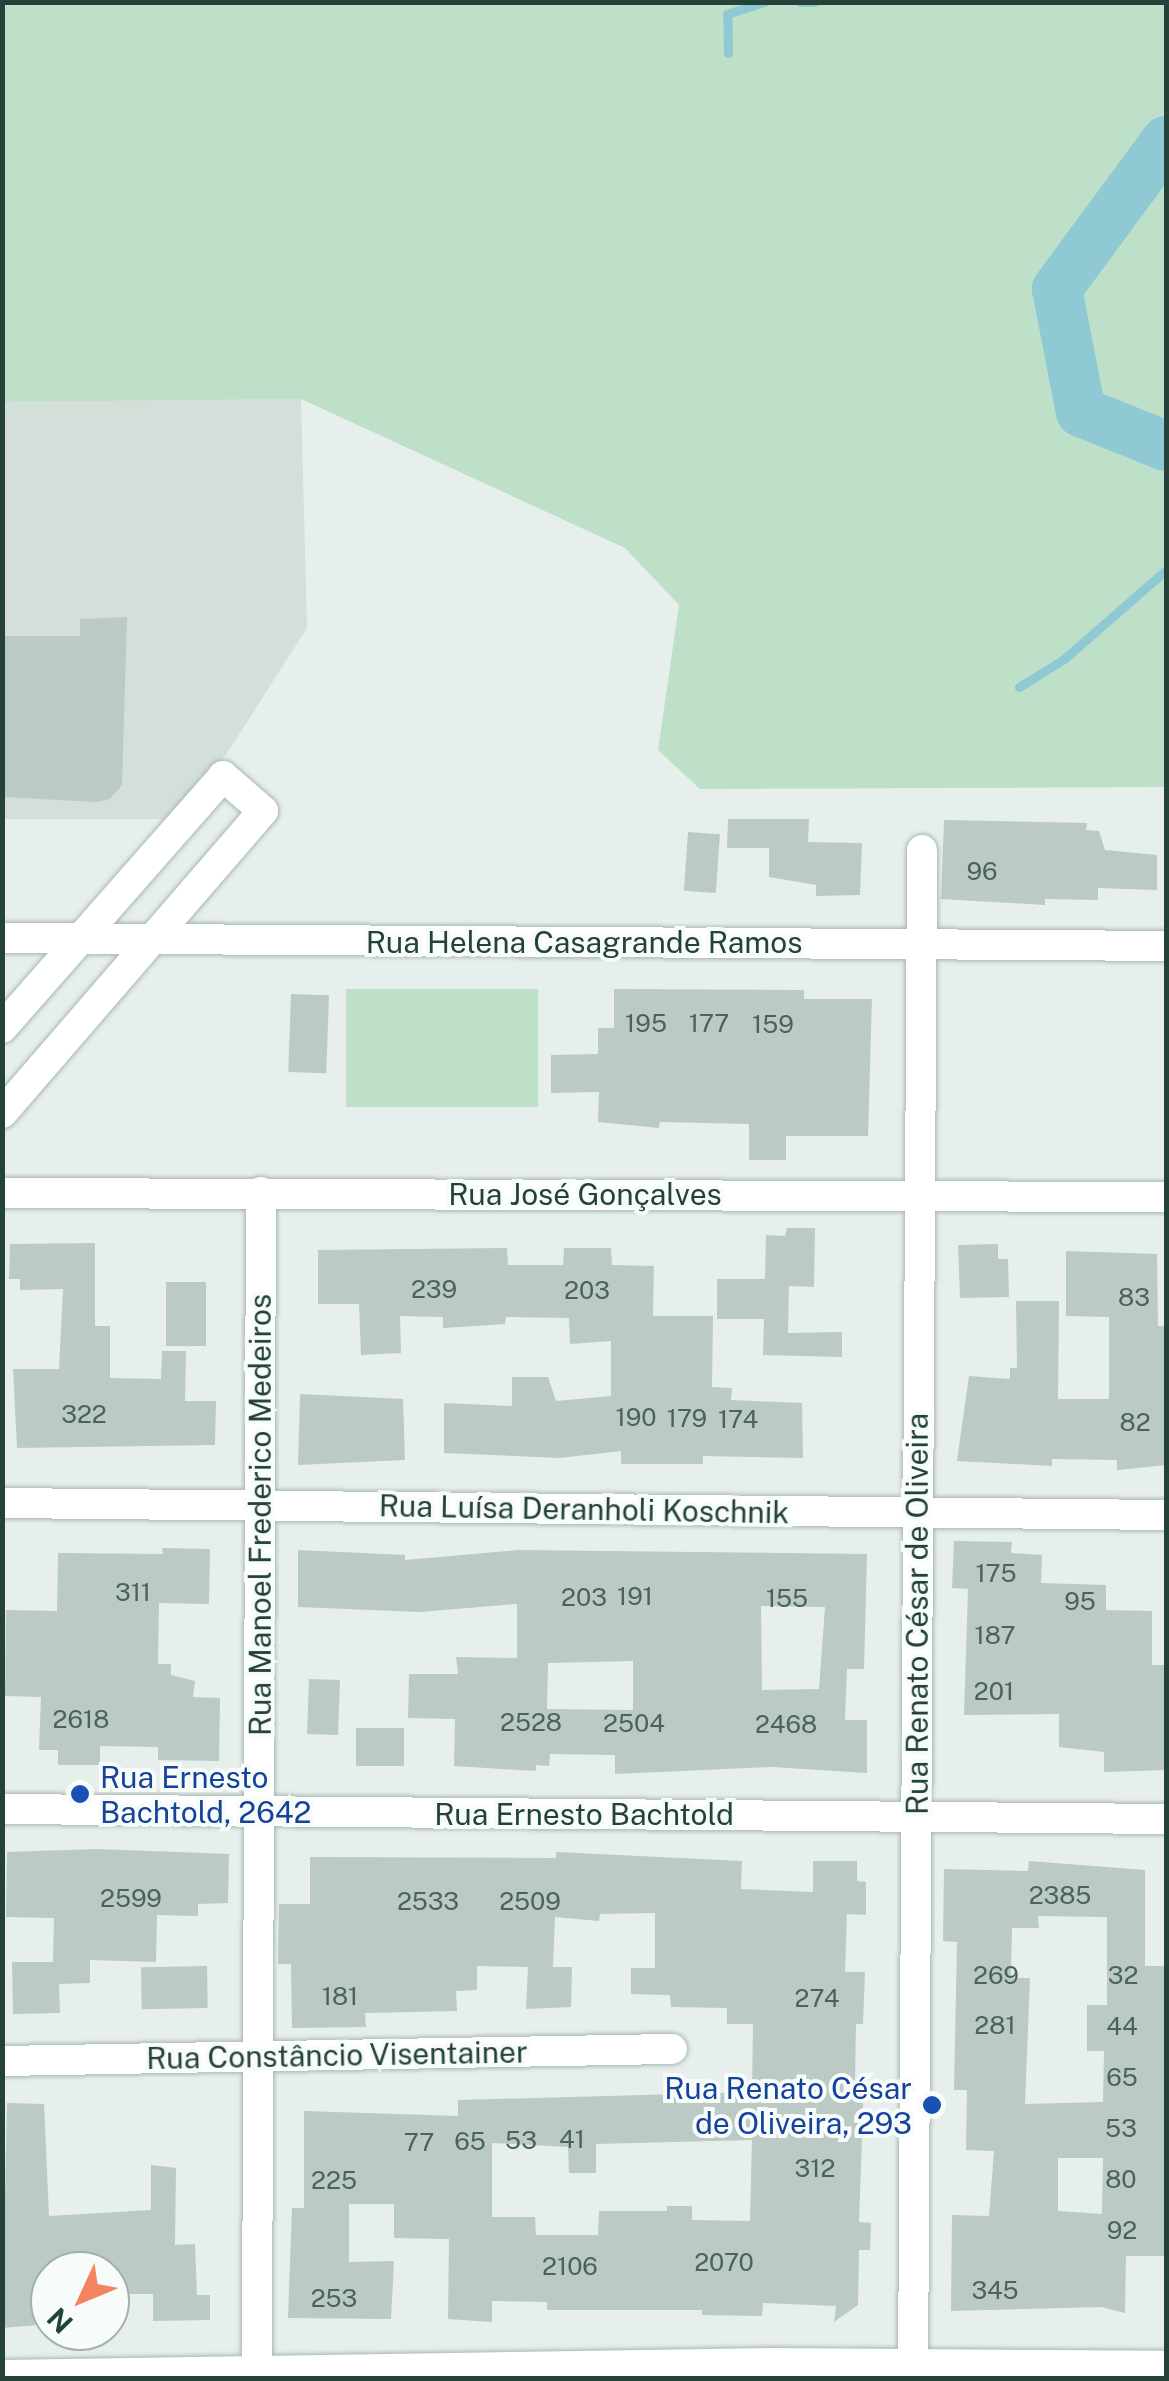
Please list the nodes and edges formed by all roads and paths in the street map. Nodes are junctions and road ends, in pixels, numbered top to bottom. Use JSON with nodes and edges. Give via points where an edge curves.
{"nodes":[{"id":1,"x":922,"y":850,"type":"dead end"},
{"id":2,"x":2,"y":938,"type":"edge"},
{"id":3,"x":79,"y":938,"type":"junction"},
{"id":4,"x":152,"y":939,"type":"junction"},
{"id":5,"x":921,"y":944,"type":"junction"},
{"id":6,"x":1166,"y":946,"type":"edge"},
{"id":7,"x":2,"y":1028,"type":"edge"},
{"id":8,"x":2,"y":1113,"type":"edge"},
{"id":9,"x":261,"y":1192,"type":"junction"},
{"id":10,"x":2,"y":1193,"type":"edge"},
{"id":11,"x":920,"y":1196,"type":"junction"},
{"id":12,"x":1166,"y":1197,"type":"edge"},
{"id":13,"x":2,"y":1503,"type":"edge"},
{"id":14,"x":260,"y":1506,"type":"junction"},
{"id":15,"x":918,"y":1512,"type":"junction"},
{"id":16,"x":1166,"y":1514,"type":"edge"},
{"id":17,"x":2,"y":1809,"type":"edge"},
{"id":18,"x":258,"y":1811,"type":"junction"},
{"id":19,"x":916,"y":1816,"type":"junction"},
{"id":20,"x":1166,"y":1818,"type":"edge"},
{"id":21,"x":672,"y":2049,"type":"dead end"},
{"id":22,"x":258,"y":2056,"type":"junction"},
{"id":23,"x":2,"y":2061,"type":"edge"},
{"id":24,"x":1166,"y":2366,"type":"edge"},
{"id":25,"x":914,"y":2371,"type":"edge"},
{"id":26,"x":257,"y":2373,"type":"edge"},
{"id":27,"x":2,"y":2375,"type":"edge"}],
"edges":[{"from":1,"to":5,"type":"street","name":"Rua Renato César de Oliveira"},
{"from":2,"to":3,"type":"street","name":"Rua Helena Casagrande Ramos"},
{"from":3,"to":4,"type":"street","name":"Rua Helena Casagrande Ramos"},
{"from":3,"to":4,"type":"street","via":[[222,776],[264,811]]},
{"from":3,"to":7,"type":"street"},
{"from":4,"to":5,"type":"street","name":"Rua Helena Casagrande Ramos"},
{"from":4,"to":8,"type":"street"},
{"from":5,"to":6,"type":"street","name":"Rua Helena Casagrande Ramos"},
{"from":5,"to":11,"type":"street","name":"Rua Renato César de Oliveira"},
{"from":9,"to":10,"type":"street","name":"Rua José Gonçalves"},
{"from":9,"to":11,"type":"street","name":"Rua José Gonçalves"},
{"from":9,"to":14,"type":"street","name":"Rua Manoel Frederico Medeiros"},
{"from":11,"to":12,"type":"street","name":"Rua José Gonçalves"},
{"from":11,"to":15,"type":"street","name":"Rua Renato César de Oliveira"},
{"from":13,"to":14,"type":"street","name":"Rua Luísa Deranholi Koschnik"},
{"from":14,"to":15,"type":"street","name":"Rua Luísa Deranholi Koschnik"},
{"from":14,"to":18,"type":"street","name":"Rua Manoel Frederico Medeiros"},
{"from":15,"to":16,"type":"street","name":"Rua Luísa Deranholi Koschnik"},
{"from":15,"to":19,"type":"street","name":"Rua Renato César de Oliveira"},
{"from":17,"to":18,"type":"street","name":"Rua Ernesto Bachtold"},
{"from":18,"to":19,"type":"street","name":"Rua Ernesto Bachtold"},
{"from":18,"to":22,"type":"street","name":"Rua Manoel Frederico Medeiros"},
{"from":19,"to":20,"type":"street","name":"Rua Ernesto Bachtold"},
{"from":19,"to":25,"type":"street","name":"Rua Renato César de Oliveira"},
{"from":21,"to":22,"type":"street","name":"Rua Constâncio Visentainer"},
{"from":22,"to":23,"type":"street","name":"Rua Constâncio Visentainer"},
{"from":22,"to":26,"type":"street","name":"Rua Manoel Frederico Medeiros"},
{"from":24,"to":25,"type":"street"},
{"from":25,"to":26,"type":"street"},
{"from":26,"to":27,"type":"street"}]}
